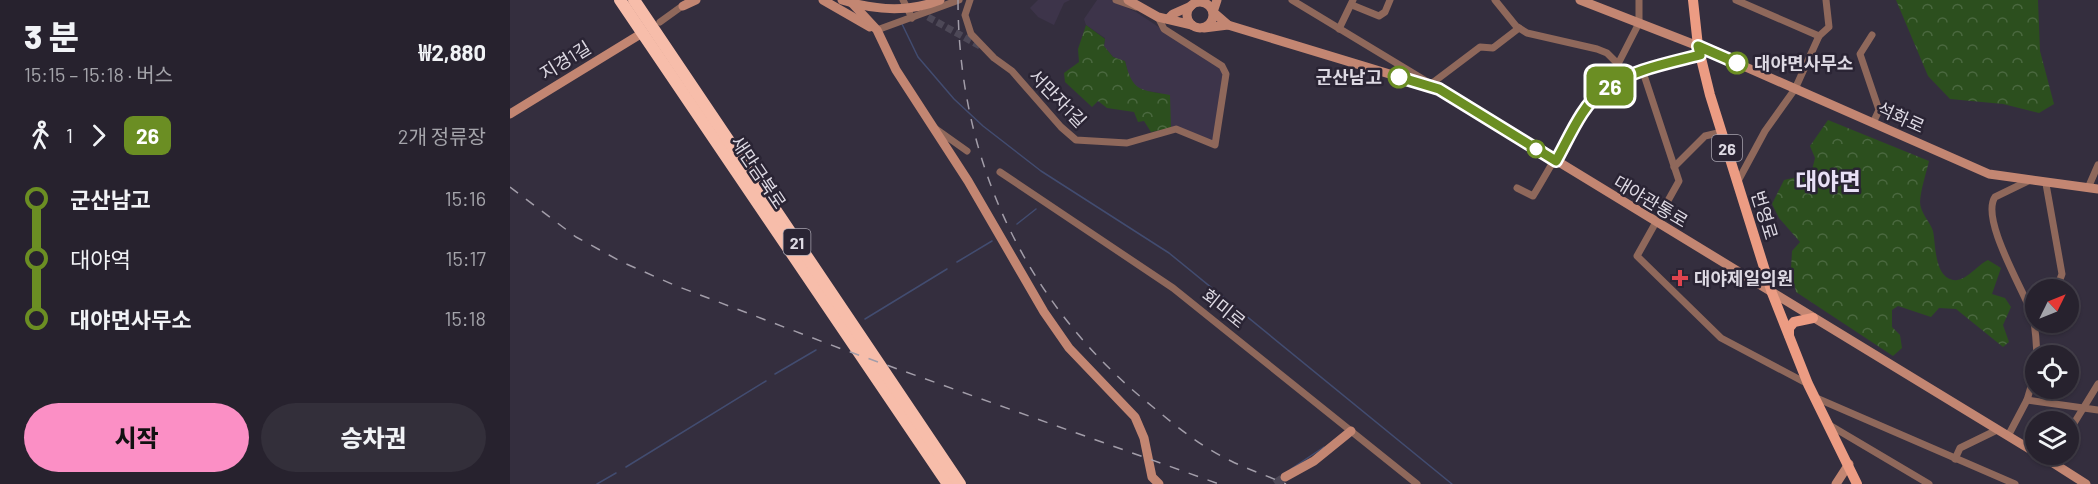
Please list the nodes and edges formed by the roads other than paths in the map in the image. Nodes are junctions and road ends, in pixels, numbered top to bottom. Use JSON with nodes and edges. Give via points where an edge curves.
{"nodes":[{"id":1,"x":620,"y":0,"type":"edge"},
{"id":2,"x":633,"y":0,"type":"edge"},
{"id":3,"x":696,"y":0,"type":"edge"},
{"id":4,"x":823,"y":0,"type":"edge"},
{"id":5,"x":842,"y":0,"type":"edge"},
{"id":6,"x":850,"y":0,"type":"edge"},
{"id":7,"x":903,"y":0,"type":"edge"},
{"id":8,"x":940,"y":0,"type":"edge"},
{"id":9,"x":959,"y":0,"type":"edge"},
{"id":10,"x":970,"y":0,"type":"edge"},
{"id":11,"x":1116,"y":0,"type":"edge"},
{"id":12,"x":1292,"y":0,"type":"edge"},
{"id":13,"x":1390,"y":0,"type":"edge"},
{"id":14,"x":1494,"y":0,"type":"edge"},
{"id":15,"x":1581,"y":0,"type":"edge"},
{"id":16,"x":1639,"y":0,"type":"edge"},
{"id":17,"x":1693,"y":0,"type":"edge"},
{"id":18,"x":1736,"y":0,"type":"edge"},
{"id":19,"x":1827,"y":0,"type":"edge"},
{"id":20,"x":1129,"y":1,"type":"edge"},
{"id":21,"x":1211,"y":1,"type":"edge"},
{"id":22,"x":1353,"y":2,"type":"edge"},
{"id":23,"x":686,"y":3,"type":"edge"},
{"id":24,"x":1191,"y":6,"type":"junction"},
{"id":25,"x":1141,"y":8,"type":"junction"},
{"id":26,"x":1213,"y":12,"type":"junction"},
{"id":27,"x":1163,"y":18,"type":"junction"},
{"id":28,"x":909,"y":19,"type":"junction"},
{"id":29,"x":660,"y":22,"type":"dead end"},
{"id":30,"x":1639,"y":23,"type":"junction"},
{"id":31,"x":1192,"y":25,"type":"junction"},
{"id":32,"x":1228,"y":26,"type":"junction"},
{"id":33,"x":1204,"y":28,"type":"junction"},
{"id":34,"x":1519,"y":28,"type":"junction"},
{"id":35,"x":1339,"y":29,"type":"junction"},
{"id":36,"x":877,"y":30,"type":"junction"},
{"id":37,"x":1872,"y":34,"type":"dead end"},
{"id":38,"x":639,"y":35,"type":"dead end"},
{"id":39,"x":1819,"y":36,"type":"junction"},
{"id":40,"x":980,"y":46,"type":"tunnel mouth"},
{"id":41,"x":1699,"y":50,"type":"junction"},
{"id":42,"x":992,"y":53,"type":"junction"},
{"id":43,"x":1618,"y":64,"type":"junction"},
{"id":44,"x":1643,"y":72,"type":"junction"},
{"id":45,"x":1622,"y":80,"type":"junction"},
{"id":46,"x":1435,"y":87,"type":"junction"},
{"id":47,"x":1796,"y":89,"type":"junction"},
{"id":48,"x":510,"y":114,"type":"edge"},
{"id":49,"x":1873,"y":123,"type":"junction"},
{"id":50,"x":929,"y":124,"type":"junction"},
{"id":51,"x":1722,"y":132,"type":"junction"},
{"id":52,"x":967,"y":151,"type":"dead end"},
{"id":53,"x":1556,"y":161,"type":"junction"},
{"id":54,"x":2098,"y":165,"type":"edge"},
{"id":55,"x":1674,"y":167,"type":"junction"},
{"id":56,"x":1000,"y":172,"type":"dead end"},
{"id":57,"x":1738,"y":181,"type":"junction"},
{"id":58,"x":2028,"y":181,"type":"junction"},
{"id":59,"x":2046,"y":184,"type":"junction"},
{"id":60,"x":1517,"y":188,"type":"dead end"},
{"id":61,"x":2093,"y":189,"type":"edge"},
{"id":62,"x":1654,"y":222,"type":"junction"},
{"id":63,"x":2060,"y":279,"type":"edge"},
{"id":64,"x":1772,"y":293,"type":"junction"},
{"id":65,"x":2025,"y":297,"type":"edge"},
{"id":66,"x":1813,"y":318,"type":"junction"},
{"id":67,"x":1788,"y":336,"type":"junction"},
{"id":68,"x":1808,"y":384,"type":"junction"},
{"id":69,"x":2098,"y":384,"type":"edge"},
{"id":70,"x":1814,"y":397,"type":"junction"},
{"id":71,"x":2027,"y":400,"type":"joint"},
{"id":72,"x":2084,"y":408,"type":"junction"},
{"id":73,"x":2098,"y":410,"type":"edge"},
{"id":74,"x":2079,"y":416,"type":"edge"},
{"id":75,"x":1831,"y":426,"type":"junction"},
{"id":76,"x":1997,"y":430,"type":"junction"},
{"id":77,"x":1351,"y":431,"type":"junction"},
{"id":78,"x":2008,"y":436,"type":"junction"},
{"id":79,"x":2025,"y":447,"type":"edge"},
{"id":80,"x":930,"y":449,"type":"junction"},
{"id":81,"x":1955,"y":459,"type":"junction"},
{"id":82,"x":1848,"y":464,"type":"junction"},
{"id":83,"x":2062,"y":465,"type":"edge"},
{"id":84,"x":1285,"y":477,"type":"tunnel mouth"},
{"id":85,"x":947,"y":484,"type":"edge"},
{"id":86,"x":960,"y":484,"type":"edge"},
{"id":87,"x":1159,"y":484,"type":"edge"},
{"id":88,"x":1418,"y":484,"type":"edge"},
{"id":89,"x":1836,"y":484,"type":"edge"},
{"id":90,"x":1857,"y":484,"type":"edge"},
{"id":91,"x":1862,"y":484,"type":"edge"},
{"id":92,"x":1929,"y":484,"type":"edge"},
{"id":93,"x":2015,"y":484,"type":"edge"},
{"id":94,"x":2086,"y":484,"type":"edge"}],
"edges":[{"from":1,"to":80,"type":"highway","name":"새만금북로","number":"21"},
{"from":2,"to":80,"type":"highway","name":"새만금북로","number":"21"},
{"from":3,"to":23,"type":"street"},
{"from":4,"to":36,"type":"street"},
{"from":5,"to":8,"type":"street","bridge":true,"via":[[899,10]]},
{"from":6,"to":36,"type":"street"},
{"from":7,"to":28,"type":"street"},
{"from":9,"to":28,"type":"street"},
{"from":10,"to":42,"type":"street","name":"서만자1길","via":[[965,15],[971,34]]},
{"from":11,"to":25,"type":"street"},
{"from":12,"to":35,"type":"street"},
{"from":13,"to":22,"type":"street","via":[[1379,16]]},
{"from":14,"to":34,"type":"street"},
{"from":15,"to":30,"type":"street","name":"석화로"},
{"from":16,"to":30,"type":"street"},
{"from":17,"to":41,"type":"main road","name":"번영로","number":"26"},
{"from":18,"to":39,"type":"street"},
{"from":19,"to":39,"type":"street","via":[[1829,27]]},
{"from":20,"to":25,"type":"street"},
{"from":21,"to":24,"type":"street"},
{"from":21,"to":26,"type":"street"},
{"from":22,"to":35,"type":"street"},
{"from":23,"to":29,"type":"street"},
{"from":24,"to":27,"type":"street"},
{"from":24,"to":31,"type":"street","via":[[1188,18]]},
{"from":25,"to":27,"type":"street"},
{"from":26,"to":32,"type":"street"},
{"from":26,"to":33,"type":"street","via":[[1211,22]]},
{"from":27,"to":31,"type":"street"},
{"from":27,"to":42,"type":"street","name":"서만자1길","via":[[1164,29],[1222,66],[1226,74],[1215,145],[1176,129],[1126,142],[1076,140]]},
{"from":28,"to":36,"type":"street"},
{"from":30,"to":41,"type":"street","name":"석화로"},
{"from":30,"to":43,"type":"street"},
{"from":31,"to":33,"type":"street"},
{"from":32,"to":33,"type":"street"},
{"from":32,"to":46,"type":"street","name":"대야관통로"},
{"from":34,"to":43,"type":"street","via":[[1598,49]]},
{"from":34,"to":46,"type":"street","via":[[1493,48],[1480,48]]},
{"from":35,"to":46,"type":"street"},
{"from":36,"to":50,"type":"street"},
{"from":37,"to":49,"type":"street","via":[[1860,54],[1879,110]]},
{"from":38,"to":48,"type":"street","name":"지경1길"},
{"from":39,"to":47,"type":"street"},
{"from":40,"to":42,"type":"street","name":"서만자1길"},
{"from":41,"to":44,"type":"street"},
{"from":41,"to":47,"type":"street","name":"석화로"},
{"from":41,"to":51,"type":"main road","name":"번영로","number":"26"},
{"from":43,"to":45,"type":"street"},
{"from":44,"to":45,"type":"street"},
{"from":44,"to":55,"type":"street"},
{"from":45,"to":53,"type":"street","via":[[1604,89],[1589,105]]},
{"from":46,"to":53,"type":"street","name":"대야관통로"},
{"from":47,"to":49,"type":"street","name":"석화로"},
{"from":47,"to":57,"type":"street","via":[[1765,131]]},
{"from":49,"to":58,"type":"street","name":"석화로","via":[[1989,174]]},
{"from":50,"to":52,"type":"street"},
{"from":50,"to":87,"type":"street","via":[[1069,348],[1135,417],[1152,477]]},
{"from":51,"to":55,"type":"street","via":[[1705,136]]},
{"from":51,"to":57,"type":"main road","name":"번영로","number":"26"},
{"from":53,"to":60,"type":"street","via":[[1533,196]]},
{"from":53,"to":62,"type":"street","name":"대야관통로"},
{"from":54,"to":61,"type":"street"},
{"from":55,"to":62,"type":"street","via":[[1679,181]]},
{"from":56,"to":77,"type":"street","name":"회미로","via":[[1173,288]]},
{"from":57,"to":64,"type":"main road","name":"번영로","number":"26"},
{"from":58,"to":59,"type":"street","name":"석화로"},
{"from":58,"to":65,"type":"street","via":[[1995,197],[1992,207],[2006,261]]},
{"from":59,"to":61,"type":"street","name":"석화로"},
{"from":59,"to":63,"type":"street"},
{"from":62,"to":64,"type":"street","name":"대야관통로"},
{"from":62,"to":68,"type":"street","via":[[1638,250],[1640,261],[1721,338]]},
{"from":64,"to":66,"type":"street","name":"대야관통로"},
{"from":64,"to":67,"type":"main road","name":"번영로","number":"26"},
{"from":66,"to":67,"type":"main road","via":[[1794,322]]},
{"from":66,"to":76,"type":"street","name":"대야관통로"},
{"from":67,"to":68,"type":"main road","name":"번영로","number":"26"},
{"from":68,"to":70,"type":"main road","name":"번영로","number":"26"},
{"from":69,"to":72,"type":"street"},
{"from":70,"to":75,"type":"main road","name":"번영로","number":"26"},
{"from":70,"to":81,"type":"street"},
{"from":71,"to":72,"type":"street"},
{"from":71,"to":78,"type":"street"},
{"from":72,"to":73,"type":"street"},
{"from":72,"to":74,"type":"street"},
{"from":75,"to":82,"type":"main road","name":"번영로","number":"26"},
{"from":75,"to":92,"type":"street"},
{"from":76,"to":78,"type":"street","name":"대야관통로"},
{"from":76,"to":81,"type":"street","via":[[1960,448]]},
{"from":77,"to":84,"type":"street","via":[[1314,461]]},
{"from":77,"to":88,"type":"street","name":"회미로"},
{"from":78,"to":79,"type":"street","name":"대야관통로"},
{"from":80,"to":85,"type":"highway"},
{"from":80,"to":86,"type":"highway"},
{"from":81,"to":93,"type":"street"},
{"from":82,"to":89,"type":"street"},
{"from":82,"to":90,"type":"main road","name":"번영로","number":"26"},
{"from":82,"to":91,"type":"main road","name":"번영로","number":"26"},
{"from":83,"to":94,"type":"street","name":"대야관통로"}]}
